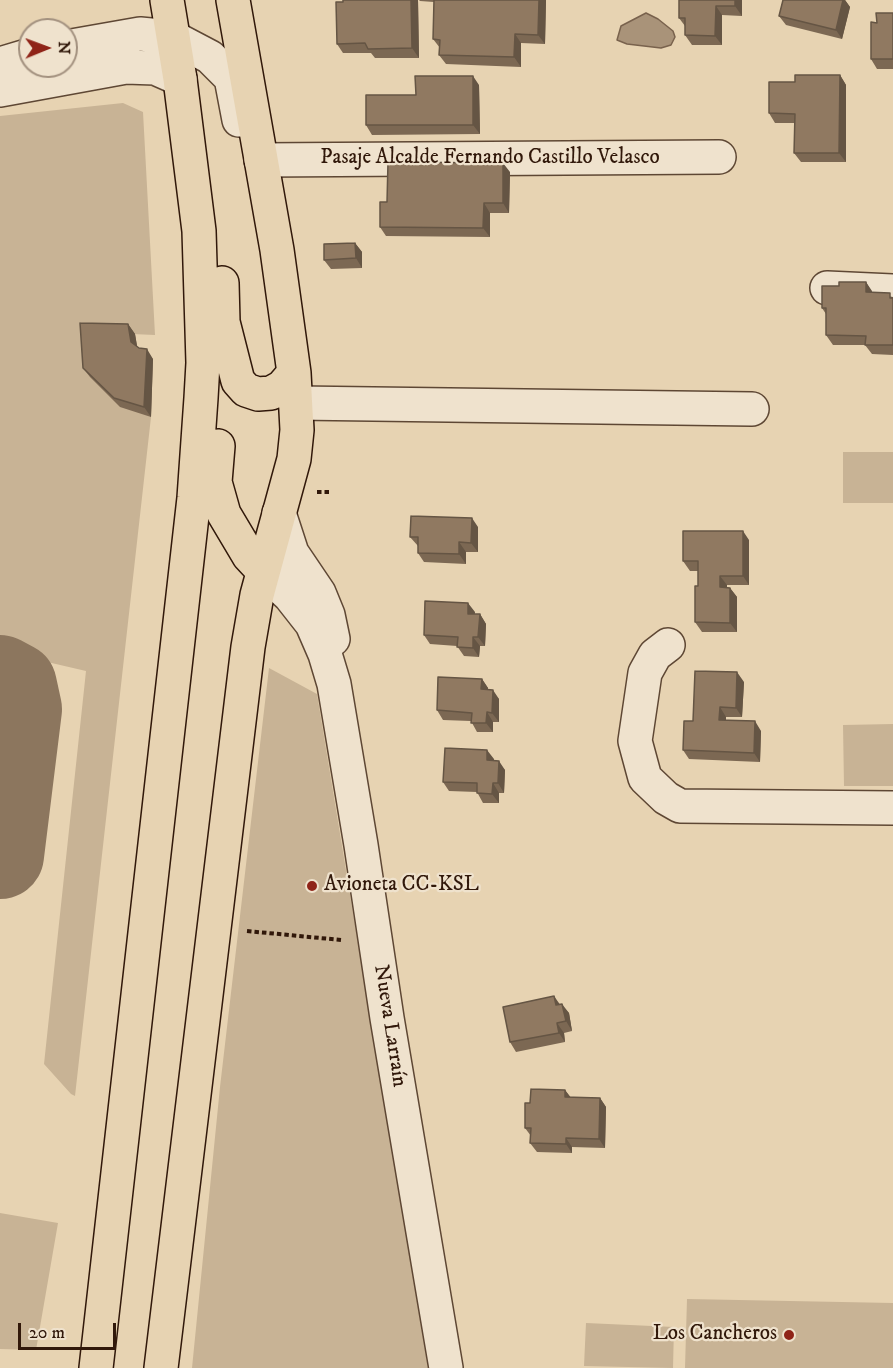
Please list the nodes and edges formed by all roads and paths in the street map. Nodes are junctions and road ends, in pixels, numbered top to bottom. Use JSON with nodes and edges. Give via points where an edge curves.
{"nodes":[{"id":1,"x":167,"y":0,"type":"edge"},
{"id":2,"x":233,"y":0,"type":"edge"},
{"id":3,"x":172,"y":37,"type":"junction"},
{"id":4,"x":78,"y":45,"type":"edge"},
{"id":5,"x":18,"y":54,"type":"edge"},
{"id":6,"x":0,"y":55,"type":"edge"},
{"id":7,"x":18,"y":58,"type":"edge"},
{"id":8,"x":0,"y":64,"type":"edge"},
{"id":9,"x":180,"y":79,"type":"junction"},
{"id":10,"x":0,"y":90,"type":"edge"},
{"id":11,"x":719,"y":157,"type":"dead end"},
{"id":12,"x":261,"y":160,"type":"junction"},
{"id":13,"x":192,"y":174,"type":"junction"},
{"id":14,"x":278,"y":250,"type":"junction"},
{"id":15,"x":827,"y":288,"type":"edge"},
{"id":16,"x":893,"y":291,"type":"edge"},
{"id":17,"x":223,"y":322,"type":"junction"},
{"id":18,"x":295,"y":388,"type":"junction"},
{"id":19,"x":752,"y":409,"type":"dead end"},
{"id":20,"x":279,"y":513,"type":"junction"},
{"id":21,"x":263,"y":571,"type":"junction"},
{"id":22,"x":668,"y":645,"type":"dead end"},
{"id":23,"x":334,"y":684,"type":"junction"},
{"id":24,"x":893,"y":808,"type":"edge"},
{"id":25,"x":246,"y":920,"type":"dead end"},
{"id":26,"x":376,"y":943,"type":"junction"},
{"id":27,"x":96,"y":1368,"type":"edge"},
{"id":28,"x":161,"y":1368,"type":"edge"},
{"id":29,"x":446,"y":1368,"type":"edge"}],
"edges":[{"from":1,"to":3,"type":"main road"},
{"from":2,"to":12,"type":"main road"},
{"from":3,"to":4,"type":"street","via":[[141,34]]},
{"from":3,"to":9,"type":"main road"},
{"from":3,"to":14,"type":"street","via":[[210,57],[231,78],[256,213]]},
{"from":5,"to":6,"type":"street"},
{"from":7,"to":8,"type":"street"},
{"from":9,"to":10,"type":"street","via":[[155,68],[126,67]]},
{"from":9,"to":13,"type":"main road"},
{"from":11,"to":12,"type":"street","name":"Pasaje Alcalde Fernando Castillo Velasco"},
{"from":12,"to":14,"type":"main road"},
{"from":13,"to":17,"type":"main road","via":[[220,235]]},
{"from":13,"to":27,"type":"main road","via":[[199,231],[202,363],[194,498]]},
{"from":14,"to":18,"type":"main road"},
{"from":15,"to":16,"type":"street"},
{"from":17,"to":18,"type":"main road","via":[[238,381],[246,390],[258,394],[282,387]]},
{"from":17,"to":21,"type":"main road","via":[[215,482],[231,528]]},
{"from":18,"to":19,"type":"street"},
{"from":18,"to":20,"type":"main road","via":[[294,459]]},
{"from":20,"to":21,"type":"main road"},
{"from":20,"to":23,"type":"street","name":"Nueva Larraín","via":[[292,553],[319,593],[328,615],[334,647]]},
{"from":21,"to":23,"type":"street","name":"Nueva Larraín","via":[[312,624]]},
{"from":21,"to":28,"type":"main road","via":[[248,647]]},
{"from":22,"to":24,"type":"street","via":[[655,655],[645,673],[635,741],[645,778],[666,798],[680,806]]},
{"from":23,"to":26,"type":"street","name":"Nueva Larraín"},
{"from":25,"to":26,"type":"path","via":[[244,931]]},
{"from":26,"to":29,"type":"street","name":"Nueva Larraín"}]}
